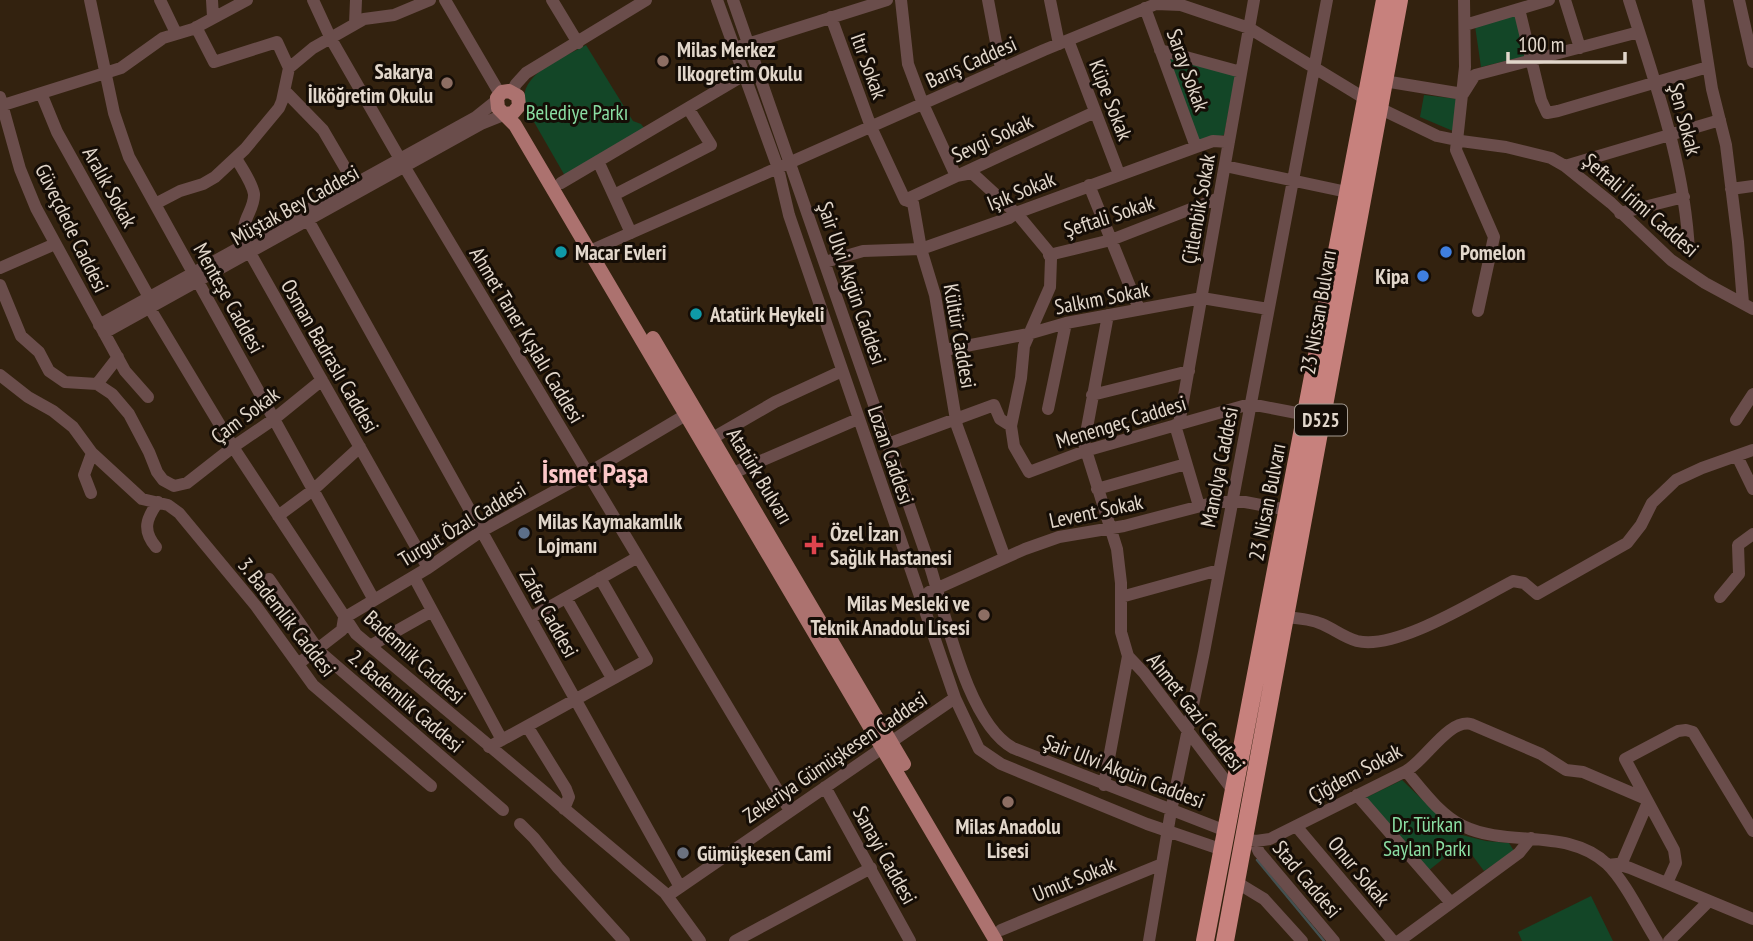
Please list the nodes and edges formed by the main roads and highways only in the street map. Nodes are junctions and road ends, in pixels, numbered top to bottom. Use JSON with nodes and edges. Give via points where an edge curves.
{"nodes":[{"id":1,"x":1385,"y":0,"type":"edge"},
{"id":2,"x":1399,"y":0,"type":"edge"},
{"id":3,"x":1372,"y":103,"type":"junction"},
{"id":4,"x":519,"y":106,"type":"junction"},
{"id":5,"x":506,"y":114,"type":"junction"},
{"id":6,"x":594,"y":249,"type":"junction"},
{"id":7,"x":708,"y":440,"type":"junction"},
{"id":8,"x":887,"y":744,"type":"junction"},
{"id":9,"x":1001,"y":937,"type":"edge"},
{"id":10,"x":1205,"y":941,"type":"edge"},
{"id":11,"x":1225,"y":941,"type":"edge"}],
"edges":[{"from":1,"to":3,"type":"highway","name":"23 Nissan Bulvarı","number":"D525"},
{"from":2,"to":3,"type":"highway","name":"23 Nissan Bulvarı","number":"D525","via":[[1384,81]]},
{"from":3,"to":10,"type":"highway","name":"23 Nisan Bulvarı","number":"D525","via":[[1347,192]]},
{"from":3,"to":11,"type":"highway","name":"23 Nissan Bulvarı","number":"D525","via":[[1249,840]]},
{"from":4,"to":5,"type":"main road"},
{"from":4,"to":5,"type":"main road","via":[[518,96],[503,96],[498,108]]},
{"from":4,"to":6,"type":"main road","name":"Atatürk Bulvarı"},
{"from":5,"to":6,"type":"main road","name":"Atatürk Bulvarı"},
{"from":6,"to":7,"type":"main road","name":"Atatürk Bulvarı"},
{"from":7,"to":8,"type":"main road","name":"Atatürk Bulvarı"},
{"from":7,"to":8,"type":"main road","name":"Atatürk Bulvarı","via":[[733,473]]},
{"from":8,"to":9,"type":"main road","name":"Atatürk Bulvarı"}]}
